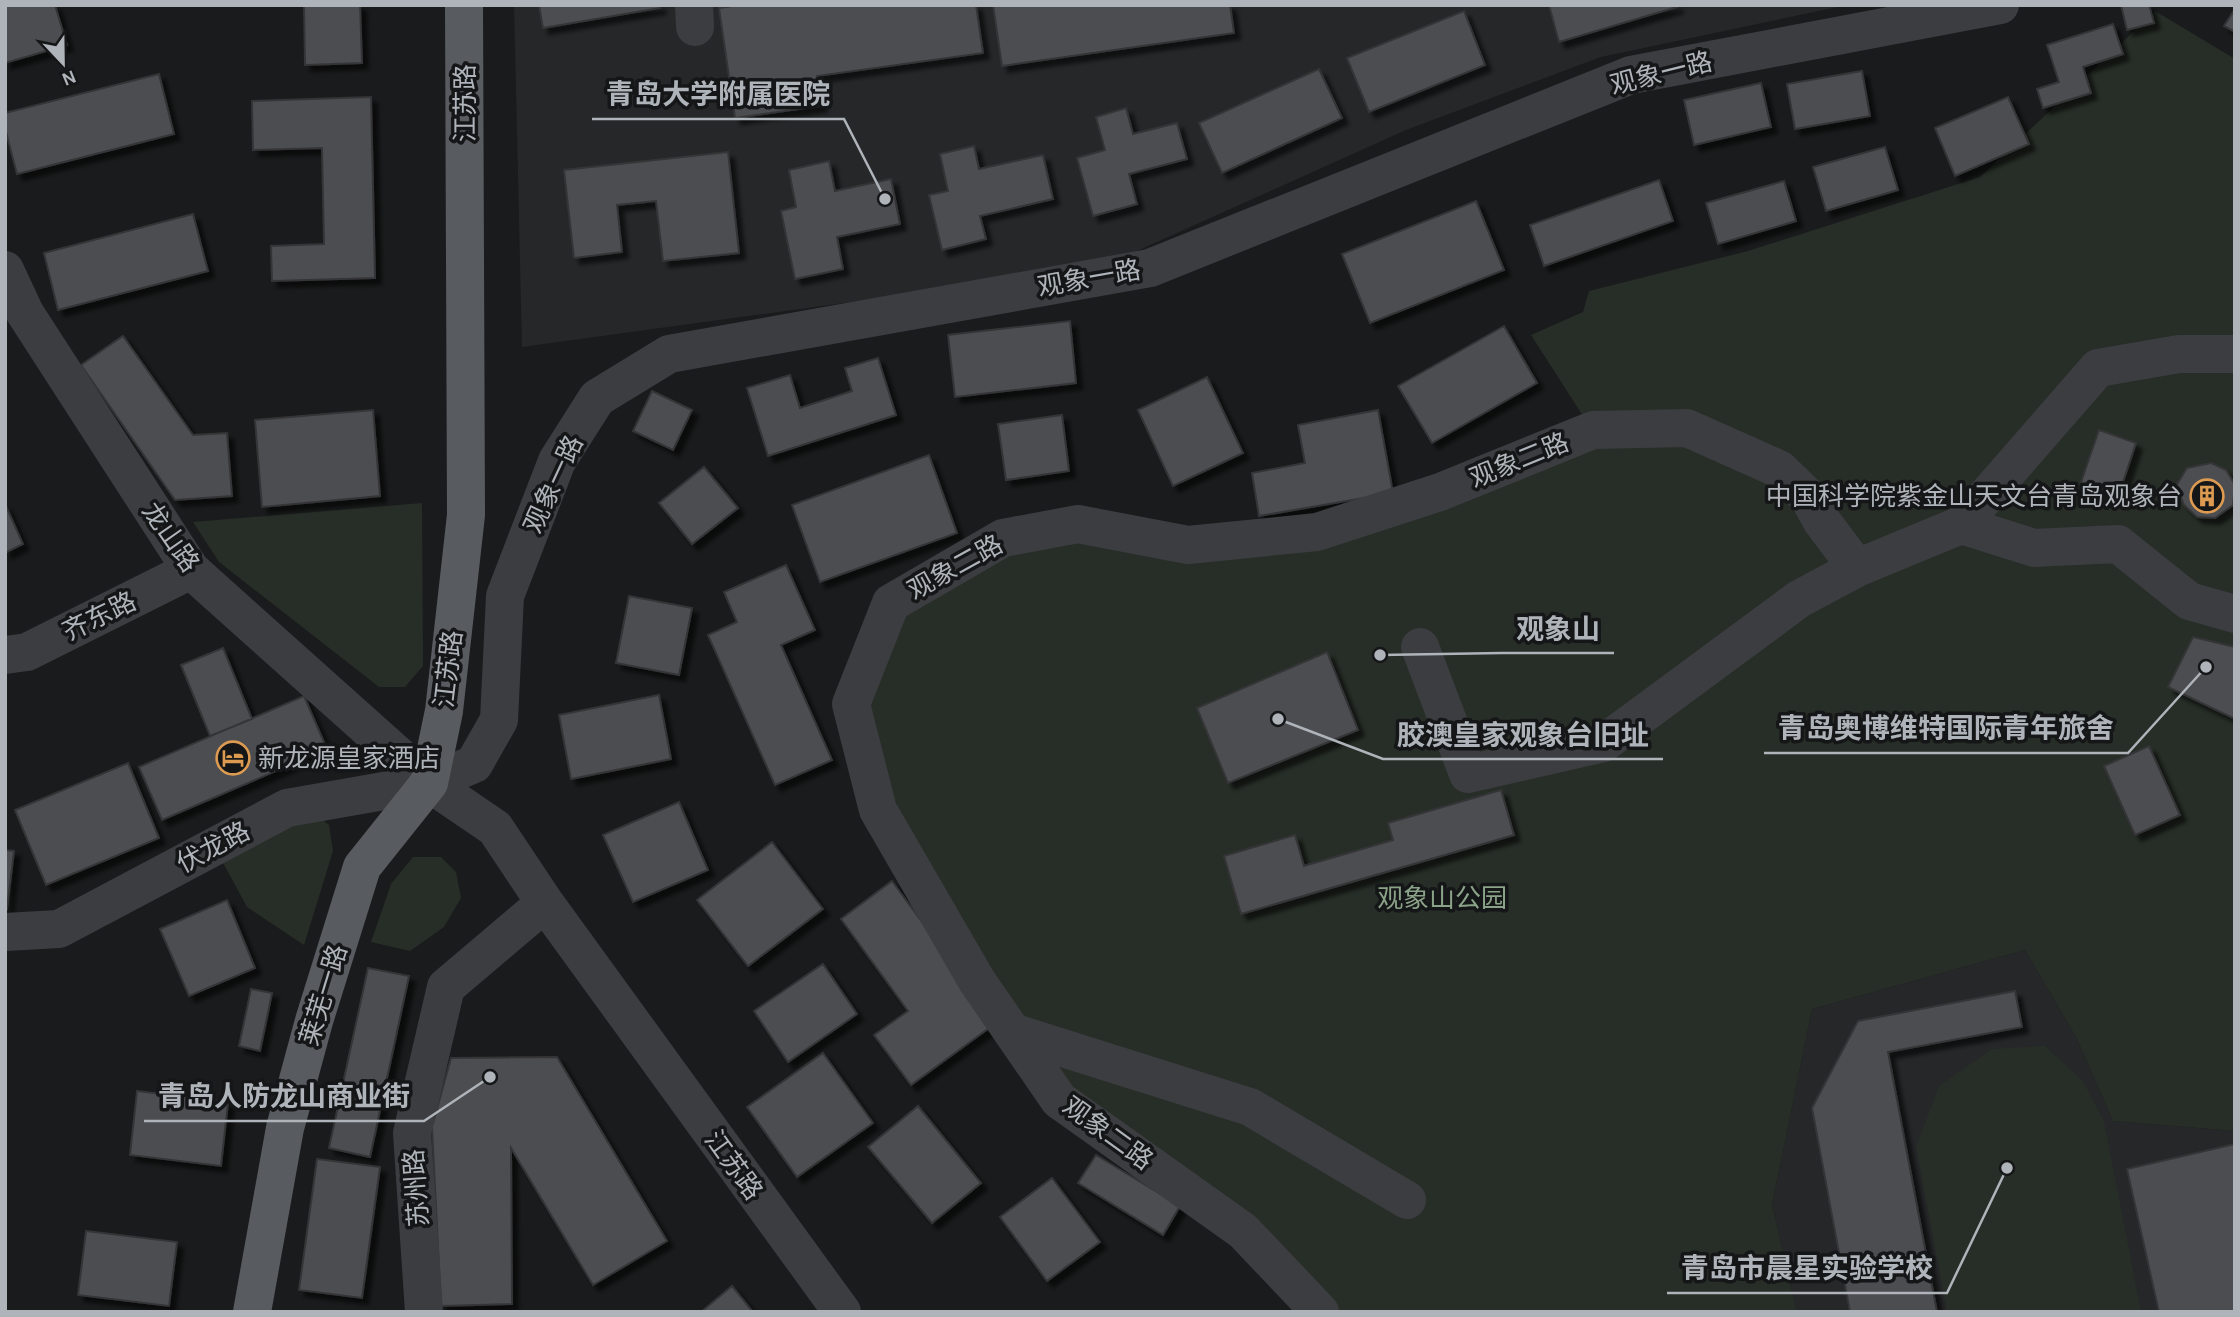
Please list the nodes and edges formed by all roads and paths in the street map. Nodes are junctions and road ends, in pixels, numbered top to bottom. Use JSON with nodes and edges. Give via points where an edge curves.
{"nodes":[{"id":1,"x":464,"y":5,"type":"edge"},
{"id":2,"x":2000,"y":5,"type":"edge"},
{"id":3,"x":5,"y":270,"type":"edge"},
{"id":4,"x":2235,"y":354,"type":"edge"},
{"id":5,"x":1961,"y":525,"type":"junction"},
{"id":6,"x":1857,"y":568,"type":"junction"},
{"id":7,"x":191,"y":570,"type":"junction"},
{"id":8,"x":2235,"y":614,"type":"edge"},
{"id":9,"x":1420,"y":647,"type":"dead end"},
{"id":10,"x":5,"y":655,"type":"edge"},
{"id":11,"x":429,"y":783,"type":"junction"},
{"id":12,"x":544,"y":903,"type":"junction"},
{"id":13,"x":5,"y":932,"type":"edge"},
{"id":14,"x":1012,"y":1032,"type":"junction"},
{"id":15,"x":1407,"y":1200,"type":"dead end"},
{"id":16,"x":251,"y":1312,"type":"edge"},
{"id":17,"x":424,"y":1312,"type":"edge"},
{"id":18,"x":842,"y":1312,"type":"edge"},
{"id":19,"x":1320,"y":1312,"type":"edge"}],
"edges":[{"from":1,"to":11,"type":"main road","name":"江苏路","via":[[466,515],[444,711]]},
{"from":2,"to":11,"type":"street","name":"观象一路","via":[[1631,75],[1150,268],[669,354],[597,398],[557,461],[505,596],[499,720],[474,764]]},
{"from":3,"to":7,"type":"street","name":"龙山路","via":[[25,313]]},
{"from":4,"to":5,"type":"street","via":[[2179,354],[2098,368]]},
{"from":5,"to":6,"type":"street"},
{"from":5,"to":8,"type":"street","via":[[2034,548],[2118,544],[2189,601]]},
{"from":6,"to":9,"type":"street","via":[[1799,598],[1604,743],[1468,774]]},
{"from":6,"to":14,"type":"street","name":"观象二路","via":[[1809,498],[1779,470],[1687,428],[1593,430],[1440,492],[1317,532],[1188,545],[1078,524],[1003,538],[891,603],[851,704],[878,810],[977,981]]},
{"from":7,"to":10,"type":"street","name":"齐东路","via":[[27,652]]},
{"from":7,"to":11,"type":"street","name":"龙山路"},
{"from":11,"to":12,"type":"street","name":"江苏路","via":[[495,828]]},
{"from":11,"to":13,"type":"street","name":"伏龙路","via":[[286,808],[59,929]]},
{"from":11,"to":16,"type":"main road","name":"莱芜一路","via":[[362,867],[285,1128]]},
{"from":12,"to":17,"type":"street","name":"苏州路","via":[[446,987],[412,1133]]},
{"from":12,"to":18,"type":"street","name":"江苏路"},
{"from":14,"to":15,"type":"street","via":[[1250,1107]]},
{"from":14,"to":19,"type":"street","name":"观象二路","via":[[1059,1100],[1243,1231]]}]}
